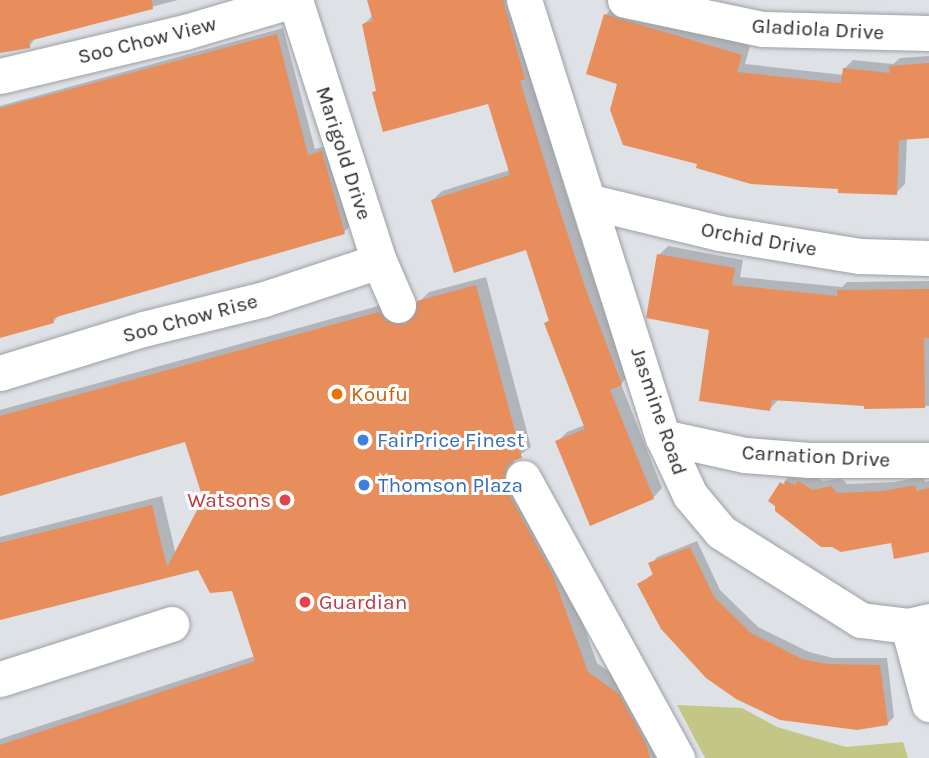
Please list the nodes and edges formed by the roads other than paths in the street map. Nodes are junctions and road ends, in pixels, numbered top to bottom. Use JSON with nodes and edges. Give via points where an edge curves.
{"nodes":[{"id":1,"x":294,"y":0,"type":"edge"},
{"id":2,"x":524,"y":0,"type":"edge"},
{"id":3,"x":625,"y":0,"type":"edge"},
{"id":4,"x":929,"y":33,"type":"edge"},
{"id":5,"x":0,"y":76,"type":"edge"},
{"id":6,"x":591,"y":202,"type":"junction"},
{"id":7,"x":929,"y":258,"type":"edge"},
{"id":8,"x":379,"y":261,"type":"junction"},
{"id":9,"x":398,"y":305,"type":"dead end"},
{"id":10,"x":0,"y":373,"type":"edge"},
{"id":11,"x":663,"y":437,"type":"junction"},
{"id":12,"x":929,"y":460,"type":"edge"},
{"id":13,"x":523,"y":478,"type":"dead end"},
{"id":14,"x":918,"y":623,"type":"edge"},
{"id":15,"x":171,"y":624,"type":"dead end"},
{"id":16,"x":0,"y":679,"type":"edge"},
{"id":17,"x":929,"y":704,"type":"edge"},
{"id":18,"x":677,"y":758,"type":"edge"}],
"edges":[{"from":1,"to":5,"type":"street","name":"Soo Chow View","via":[[185,32]]},
{"from":1,"to":8,"type":"street","name":"Marigold Drive"},
{"from":2,"to":6,"type":"street","name":"Jasmine Road"},
{"from":3,"to":4,"type":"street","name":"Gladiola Drive","via":[[763,29]]},
{"from":6,"to":7,"type":"street","name":"Orchid Drive","via":[[719,233],[860,256]]},
{"from":6,"to":11,"type":"street","name":"Jasmine Road"},
{"from":8,"to":9,"type":"street","name":"Marigold Drive"},
{"from":8,"to":10,"type":"street","name":"Soo Chow Rise","via":[[264,299],[143,329]]},
{"from":11,"to":12,"type":"street","name":"Carnation Drive","via":[[757,456]]},
{"from":11,"to":14,"type":"street","name":"Jasmine Road","via":[[690,495],[721,532],[861,620]]},
{"from":13,"to":18,"type":"street"},
{"from":14,"to":17,"type":"street","name":"Jasmine Road"},
{"from":15,"to":16,"type":"street"}]}
